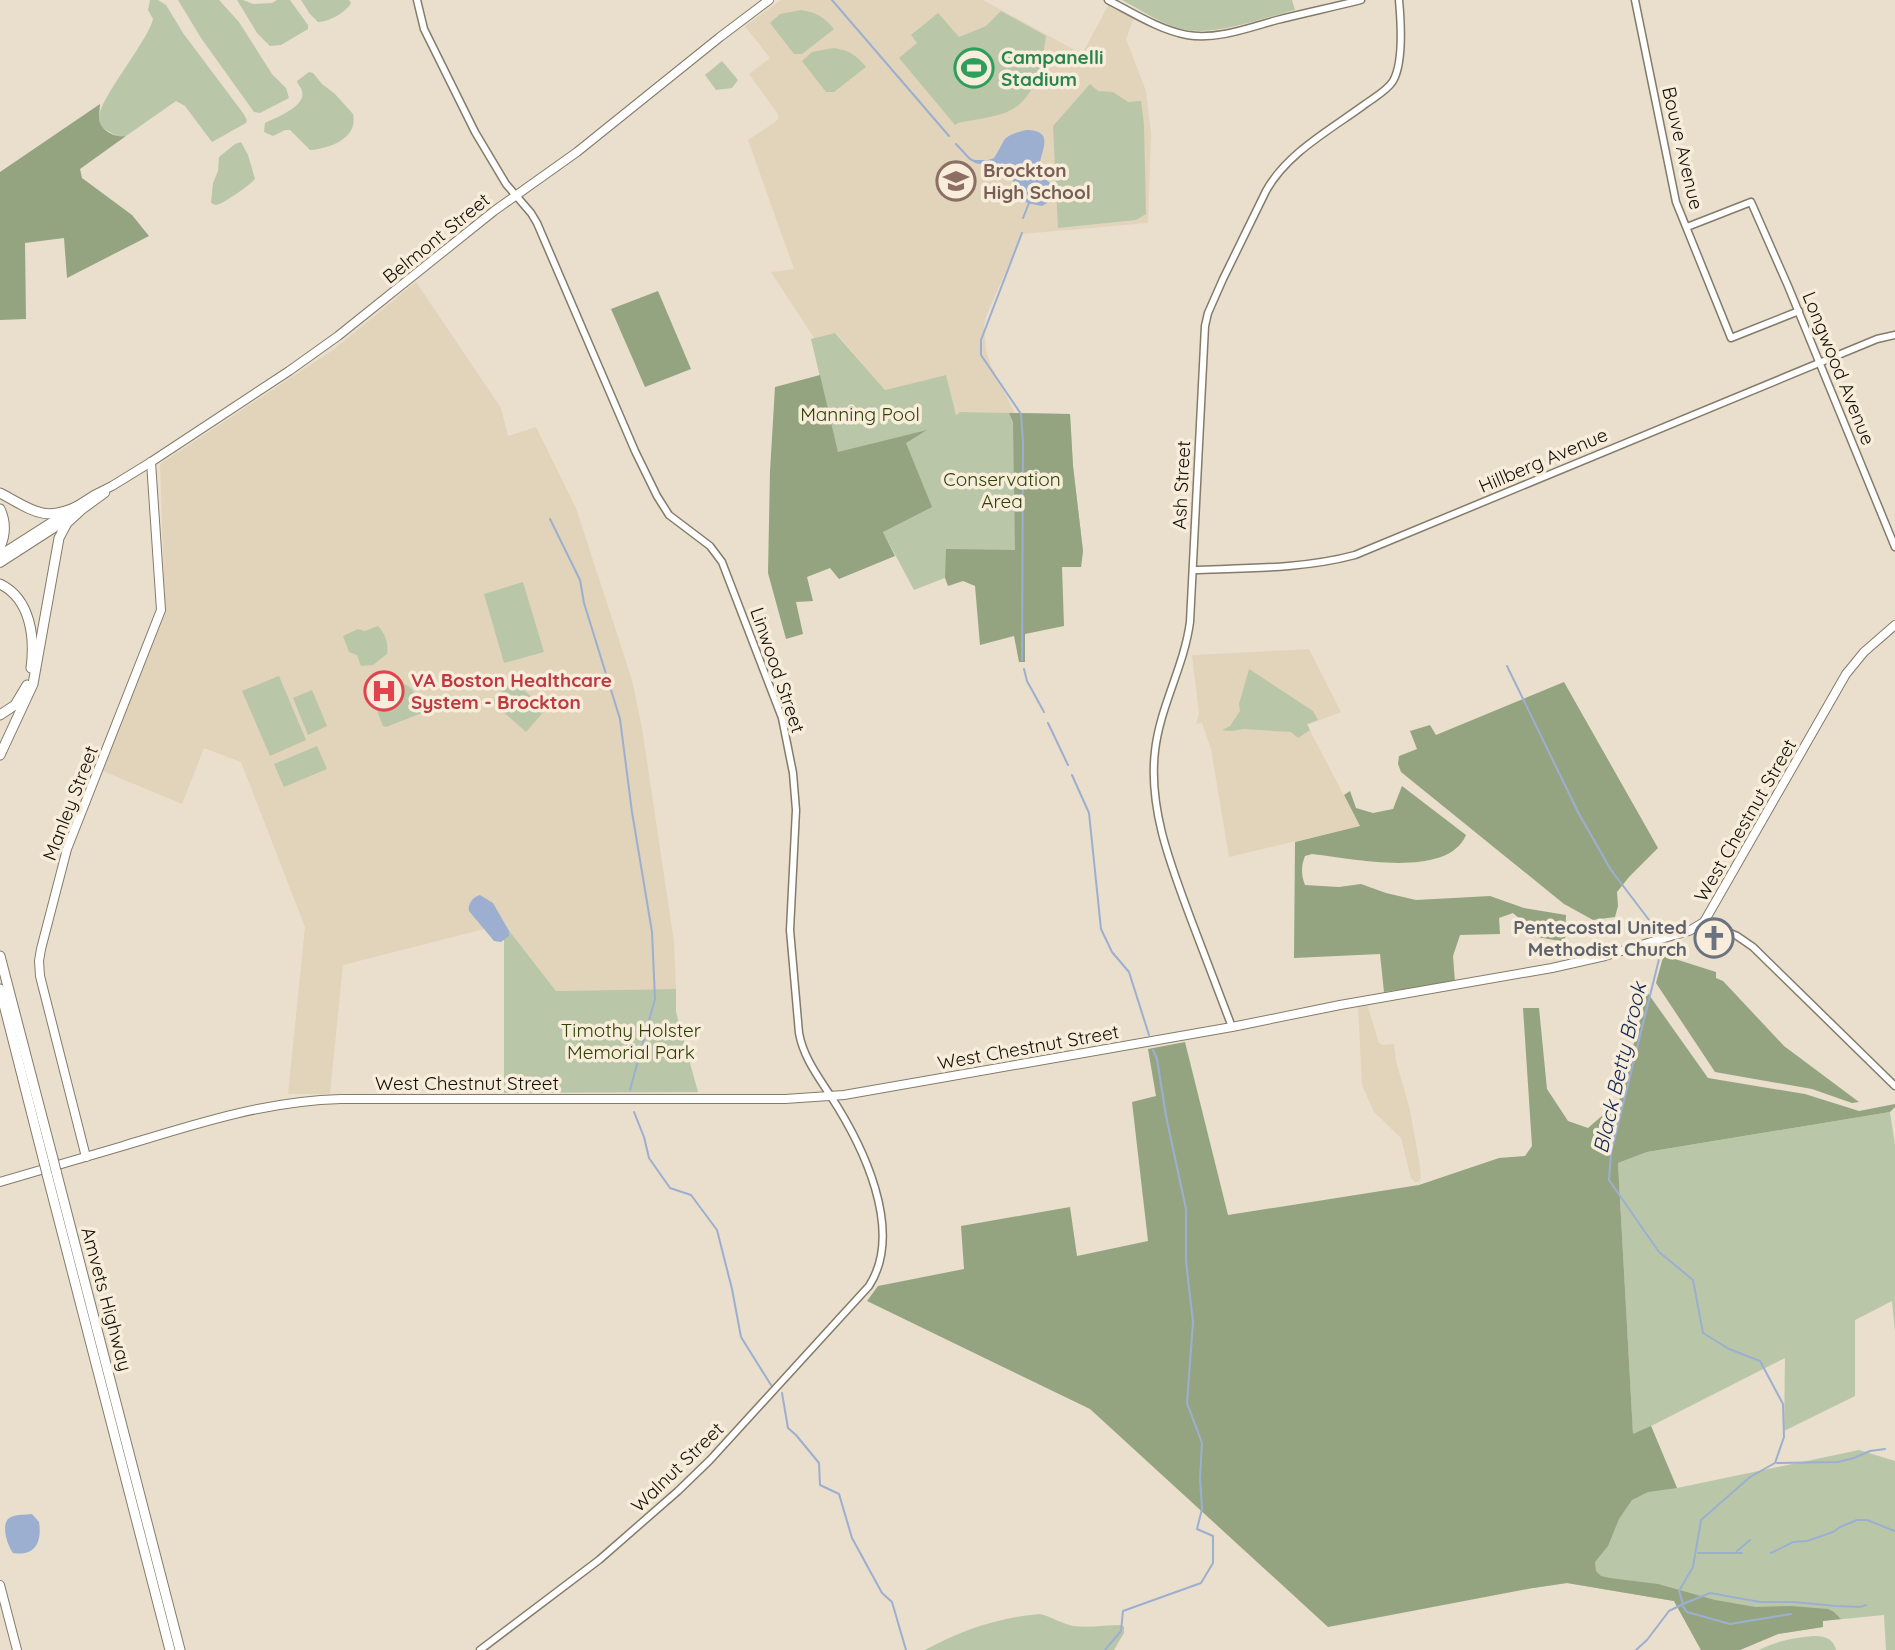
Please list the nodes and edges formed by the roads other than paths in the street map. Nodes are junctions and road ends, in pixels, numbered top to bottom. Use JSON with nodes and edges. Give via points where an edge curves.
{"nodes":[{"id":1,"x":416,"y":0,"type":"edge"},
{"id":2,"x":769,"y":0,"type":"edge"},
{"id":3,"x":1108,"y":0,"type":"edge"},
{"id":4,"x":1361,"y":0,"type":"edge"},
{"id":5,"x":1399,"y":0,"type":"edge"},
{"id":6,"x":1634,"y":0,"type":"edge"},
{"id":7,"x":516,"y":195,"type":"junction"},
{"id":8,"x":1687,"y":227,"type":"junction"},
{"id":9,"x":1798,"y":311,"type":"junction"},
{"id":10,"x":1895,"y":335,"type":"edge"},
{"id":11,"x":1819,"y":363,"type":"junction"},
{"id":12,"x":152,"y":461,"type":"junction"},
{"id":13,"x":0,"y":493,"type":"edge"},
{"id":14,"x":0,"y":509,"type":"edge"},
{"id":15,"x":78,"y":509,"type":"junction"},
{"id":16,"x":0,"y":547,"type":"edge"},
{"id":17,"x":1895,"y":547,"type":"edge"},
{"id":18,"x":0,"y":555,"type":"edge"},
{"id":19,"x":0,"y":563,"type":"edge"},
{"id":20,"x":1194,"y":570,"type":"junction"},
{"id":21,"x":0,"y":584,"type":"edge"},
{"id":22,"x":1895,"y":625,"type":"edge"},
{"id":23,"x":0,"y":715,"type":"edge"},
{"id":24,"x":0,"y":755,"type":"edge"},
{"id":25,"x":1703,"y":922,"type":"junction"},
{"id":26,"x":0,"y":956,"type":"edge"},
{"id":27,"x":0,"y":989,"type":"edge"},
{"id":28,"x":1232,"y":1027,"type":"junction"},
{"id":29,"x":1895,"y":1086,"type":"edge"},
{"id":30,"x":831,"y":1096,"type":"junction"},
{"id":31,"x":86,"y":1157,"type":"junction"},
{"id":32,"x":49,"y":1161,"type":"junction"},
{"id":33,"x":52,"y":1172,"type":"junction"},
{"id":34,"x":0,"y":1182,"type":"edge"},
{"id":35,"x":872,"y":1281,"type":"joint"},
{"id":36,"x":0,"y":1585,"type":"edge"},
{"id":37,"x":16,"y":1650,"type":"edge"},
{"id":38,"x":170,"y":1650,"type":"edge"},
{"id":39,"x":180,"y":1650,"type":"edge"},
{"id":40,"x":480,"y":1650,"type":"edge"}],
"edges":[{"from":1,"to":7,"type":"street","name":"Linwood Street","via":[[423,27],[460,105]]},
{"from":2,"to":7,"type":"main road","name":"Belmont Street","via":[[578,152]]},
{"from":3,"to":4,"type":"street","via":[[1160,26],[1198,36],[1238,31]]},
{"from":5,"to":20,"type":"street","name":"Ash Street","via":[[1399,57],[1393,81],[1302,151],[1274,180],[1208,313]]},
{"from":6,"to":8,"type":"street","name":"Bouve Avenue","via":[[1676,202]]},
{"from":7,"to":12,"type":"main road","name":"Belmont Street","via":[[338,336]]},
{"from":7,"to":30,"type":"street","name":"Linwood Street","via":[[537,223],[661,503],[723,562],[778,706],[796,798],[790,930],[799,1033],[804,1054]]},
{"from":8,"to":9,"type":"street","name":"Longwood Avenue","via":[[1751,202]]},
{"from":8,"to":9,"type":"street","name":"Bouve Avenue","via":[[1731,338]]},
{"from":9,"to":11,"type":"street","name":"Longwood Avenue"},
{"from":10,"to":11,"type":"street","name":"Hillberg Avenue"},
{"from":11,"to":17,"type":"street","name":"Longwood Avenue"},
{"from":11,"to":20,"type":"street","name":"Hillberg Avenue","via":[[1355,555],[1304,565]]},
{"from":12,"to":15,"type":"main road","name":"Belmont Street"},
{"from":12,"to":31,"type":"main road","name":"Manley Street","via":[[161,610],[67,849],[39,960]]},
{"from":13,"to":15,"type":"highway","via":[[35,512]]},
{"from":14,"to":16,"type":"highway","via":[[5,528]]},
{"from":15,"to":18,"type":"main road","name":"Belmont Street"},
{"from":15,"to":19,"type":"main road","name":"Belmont Street"},
{"from":15,"to":24,"type":"highway","via":[[59,538],[34,680]]},
{"from":20,"to":28,"type":"street","name":"Ash Street","via":[[1186,643],[1156,742],[1154,789],[1172,867]]},
{"from":21,"to":23,"type":"highway","via":[[21,603],[33,645],[26,688],[15,705]]},
{"from":22,"to":25,"type":"main road","name":"West Chestnut Street","via":[[1846,674]]},
{"from":25,"to":28,"type":"main road","name":"West Chestnut Street","via":[[1689,931],[1566,965]]},
{"from":25,"to":29,"type":"street","via":[[1753,947]]},
{"from":26,"to":32,"type":"highway","name":"Amvets Highway"},
{"from":27,"to":32,"type":"highway","name":"Amvets Highway"},
{"from":28,"to":30,"type":"main road","name":"West Chestnut Street"},
{"from":30,"to":31,"type":"main road","name":"West Chestnut Street","via":[[312,1101],[225,1116]]},
{"from":30,"to":35,"type":"street","name":"Linwood Street","via":[[862,1152],[880,1209],[883,1242]]},
{"from":31,"to":34,"type":"main road","name":"West Chestnut Street"},
{"from":32,"to":33,"type":"highway","name":"Amvets Highway","bridge":true},
{"from":33,"to":38,"type":"highway","name":"Amvets Highway"},
{"from":33,"to":39,"type":"highway","name":"Amvets Highway"},
{"from":35,"to":40,"type":"street","name":"Walnut Street","via":[[678,1491],[599,1560]]},
{"from":36,"to":37,"type":"main road"}]}
